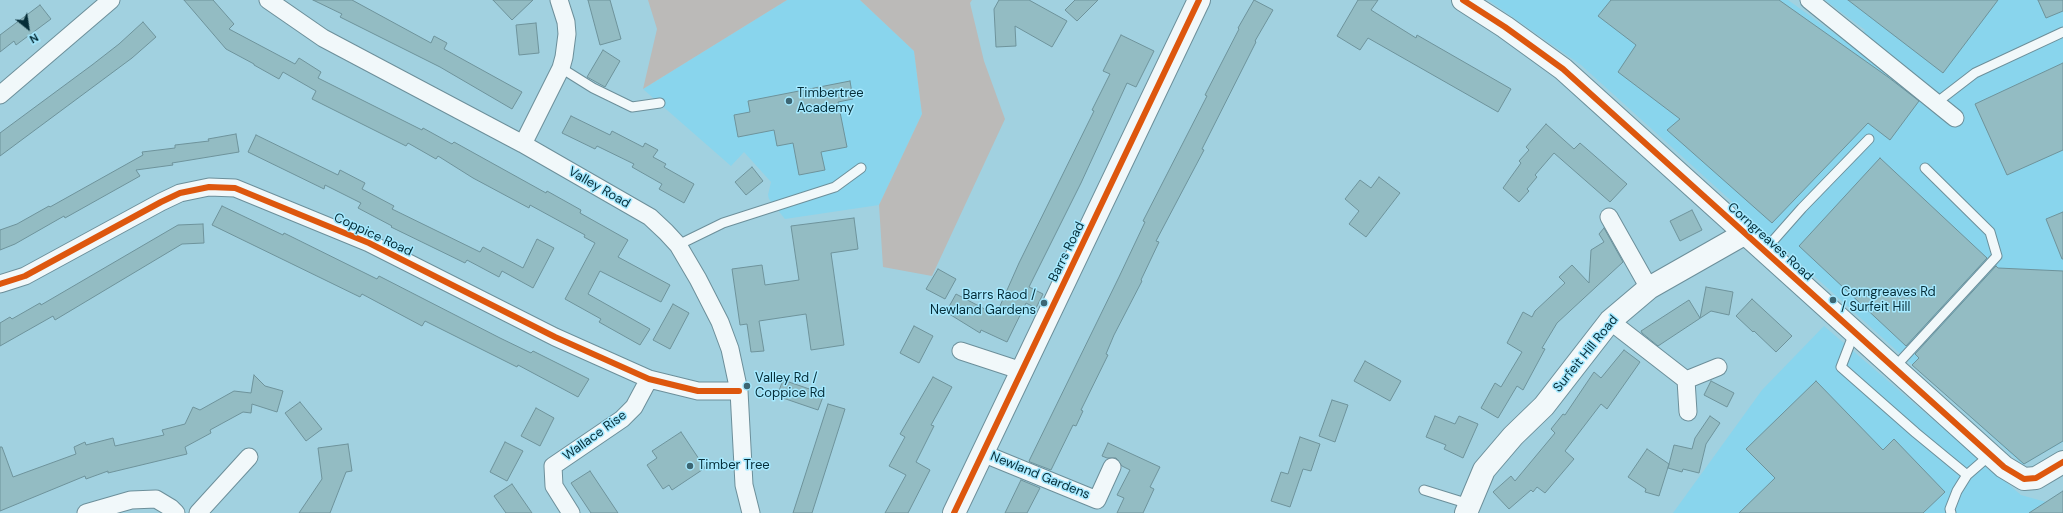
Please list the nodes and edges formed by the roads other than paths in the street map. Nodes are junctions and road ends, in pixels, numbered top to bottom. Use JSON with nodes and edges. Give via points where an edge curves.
{"nodes":[{"id":1,"x":111,"y":0,"type":"edge"},
{"id":2,"x":268,"y":0,"type":"edge"},
{"id":3,"x":559,"y":0,"type":"edge"},
{"id":4,"x":1199,"y":0,"type":"edge"},
{"id":5,"x":1463,"y":0,"type":"edge"},
{"id":6,"x":1815,"y":2,"type":"edge"},
{"id":7,"x":2063,"y":32,"type":"edge"},
{"id":8,"x":561,"y":68,"type":"junction"},
{"id":9,"x":0,"y":95,"type":"edge"},
{"id":10,"x":660,"y":103,"type":"dead end"},
{"id":11,"x":1936,"y":103,"type":"junction"},
{"id":12,"x":1955,"y":118,"type":"dead end"},
{"id":13,"x":1869,"y":139,"type":"dead end"},
{"id":14,"x":522,"y":144,"type":"junction"},
{"id":15,"x":861,"y":168,"type":"dead end"},
{"id":16,"x":1925,"y":168,"type":"dead end"},
{"id":17,"x":1609,"y":217,"type":"dead end"},
{"id":18,"x":1744,"y":234,"type":"junction"},
{"id":19,"x":678,"y":245,"type":"junction"},
{"id":20,"x":1764,"y":251,"type":"junction"},
{"id":21,"x":0,"y":284,"type":"edge"},
{"id":22,"x":1649,"y":288,"type":"junction"},
{"id":23,"x":1610,"y":321,"type":"junction"},
{"id":24,"x":1854,"y":332,"type":"junction"},
{"id":25,"x":961,"y":351,"type":"dead end"},
{"id":26,"x":1718,"y":367,"type":"dead end"},
{"id":27,"x":1894,"y":368,"type":"junction"},
{"id":28,"x":1022,"y":371,"type":"junction"},
{"id":29,"x":649,"y":379,"type":"junction"},
{"id":30,"x":1686,"y":380,"type":"junction"},
{"id":31,"x":739,"y":391,"type":"junction"},
{"id":32,"x":1688,"y":412,"type":"dead end"},
{"id":33,"x":982,"y":453,"type":"junction"},
{"id":34,"x":1990,"y":455,"type":"junction"},
{"id":35,"x":249,"y":457,"type":"dead end"},
{"id":36,"x":2063,"y":462,"type":"edge"},
{"id":37,"x":1112,"y":467,"type":"dead end"},
{"id":38,"x":1967,"y":475,"type":"junction"},
{"id":39,"x":1424,"y":490,"type":"dead end"},
{"id":40,"x":1098,"y":506,"type":"edge"},
{"id":41,"x":1467,"y":509,"type":"edge"},
{"id":42,"x":86,"y":513,"type":"edge"},
{"id":43,"x":176,"y":513,"type":"edge"},
{"id":44,"x":198,"y":513,"type":"edge"},
{"id":45,"x":571,"y":513,"type":"edge"},
{"id":46,"x":751,"y":513,"type":"edge"},
{"id":47,"x":954,"y":513,"type":"edge"},
{"id":48,"x":1952,"y":513,"type":"edge"}],
"edges":[{"from":1,"to":9,"type":"street"},
{"from":2,"to":14,"type":"street","name":"Valley Road","via":[[323,38]]},
{"from":3,"to":8,"type":"street","via":[[567,34]]},
{"from":4,"to":28,"type":"street","name":"Barrs Road"},
{"from":5,"to":18,"type":"street","name":"Corngreaves Road","via":[[1563,69]]},
{"from":6,"to":11,"type":"street"},
{"from":7,"to":11,"type":"lane","via":[[1976,72]]},
{"from":8,"to":10,"type":"lane","via":[[593,88],[632,107]]},
{"from":8,"to":14,"type":"street"},
{"from":11,"to":12,"type":"street"},
{"from":13,"to":20,"type":"lane"},
{"from":14,"to":19,"type":"street","name":"Valley Road","via":[[650,217]]},
{"from":15,"to":19,"type":"lane","via":[[835,187],[723,223]]},
{"from":16,"to":27,"type":"lane","via":[[1990,232],[1997,256]]},
{"from":17,"to":22,"type":"street"},
{"from":18,"to":20,"type":"street","name":"Corngreaves Road"},
{"from":18,"to":22,"type":"street","name":"Surfeit Hill Road"},
{"from":19,"to":31,"type":"street","name":"Valley Road","via":[[720,322],[730,349]]},
{"from":20,"to":24,"type":"street","name":"Corngreaves Road"},
{"from":21,"to":29,"type":"street","name":"Coppice Road","via":[[25,276],[180,193],[209,187],[235,188],[369,243],[555,337]]},
{"from":22,"to":23,"type":"street","name":"Surfeit Hill Road"},
{"from":23,"to":30,"type":"street"},
{"from":23,"to":41,"type":"street","name":"Surfeit Hill Road","via":[[1544,406],[1513,436],[1484,470]]},
{"from":24,"to":27,"type":"street","name":"Corngreaves Road"},
{"from":24,"to":38,"type":"lane","via":[[1842,367]]},
{"from":25,"to":28,"type":"street"},
{"from":26,"to":30,"type":"street"},
{"from":27,"to":34,"type":"street","name":"Corngreaves Road"},
{"from":28,"to":33,"type":"street","name":"Barrs Road"},
{"from":29,"to":31,"type":"street","name":"Coppice Road","via":[[698,392]]},
{"from":29,"to":45,"type":"street","name":"Wallace Rise","via":[[634,406],[622,419],[553,466],[554,486]]},
{"from":30,"to":32,"type":"street"},
{"from":31,"to":46,"type":"street","name":"Valley Road","via":[[744,485]]},
{"from":33,"to":40,"type":"street","name":"Newland Gardens"},
{"from":33,"to":47,"type":"street","name":"Barrs Road"},
{"from":34,"to":36,"type":"street","name":"Corngreaves Road","via":[[2024,479],[2036,478]]},
{"from":34,"to":38,"type":"lane"},
{"from":35,"to":44,"type":"street"},
{"from":37,"to":40,"type":"street","name":"Newland Gardens"},
{"from":38,"to":48,"type":"lane","via":[[1957,491],[1950,509]]},
{"from":39,"to":41,"type":"lane"},
{"from":42,"to":43,"type":"street","via":[[131,500],[156,499]]}]}
